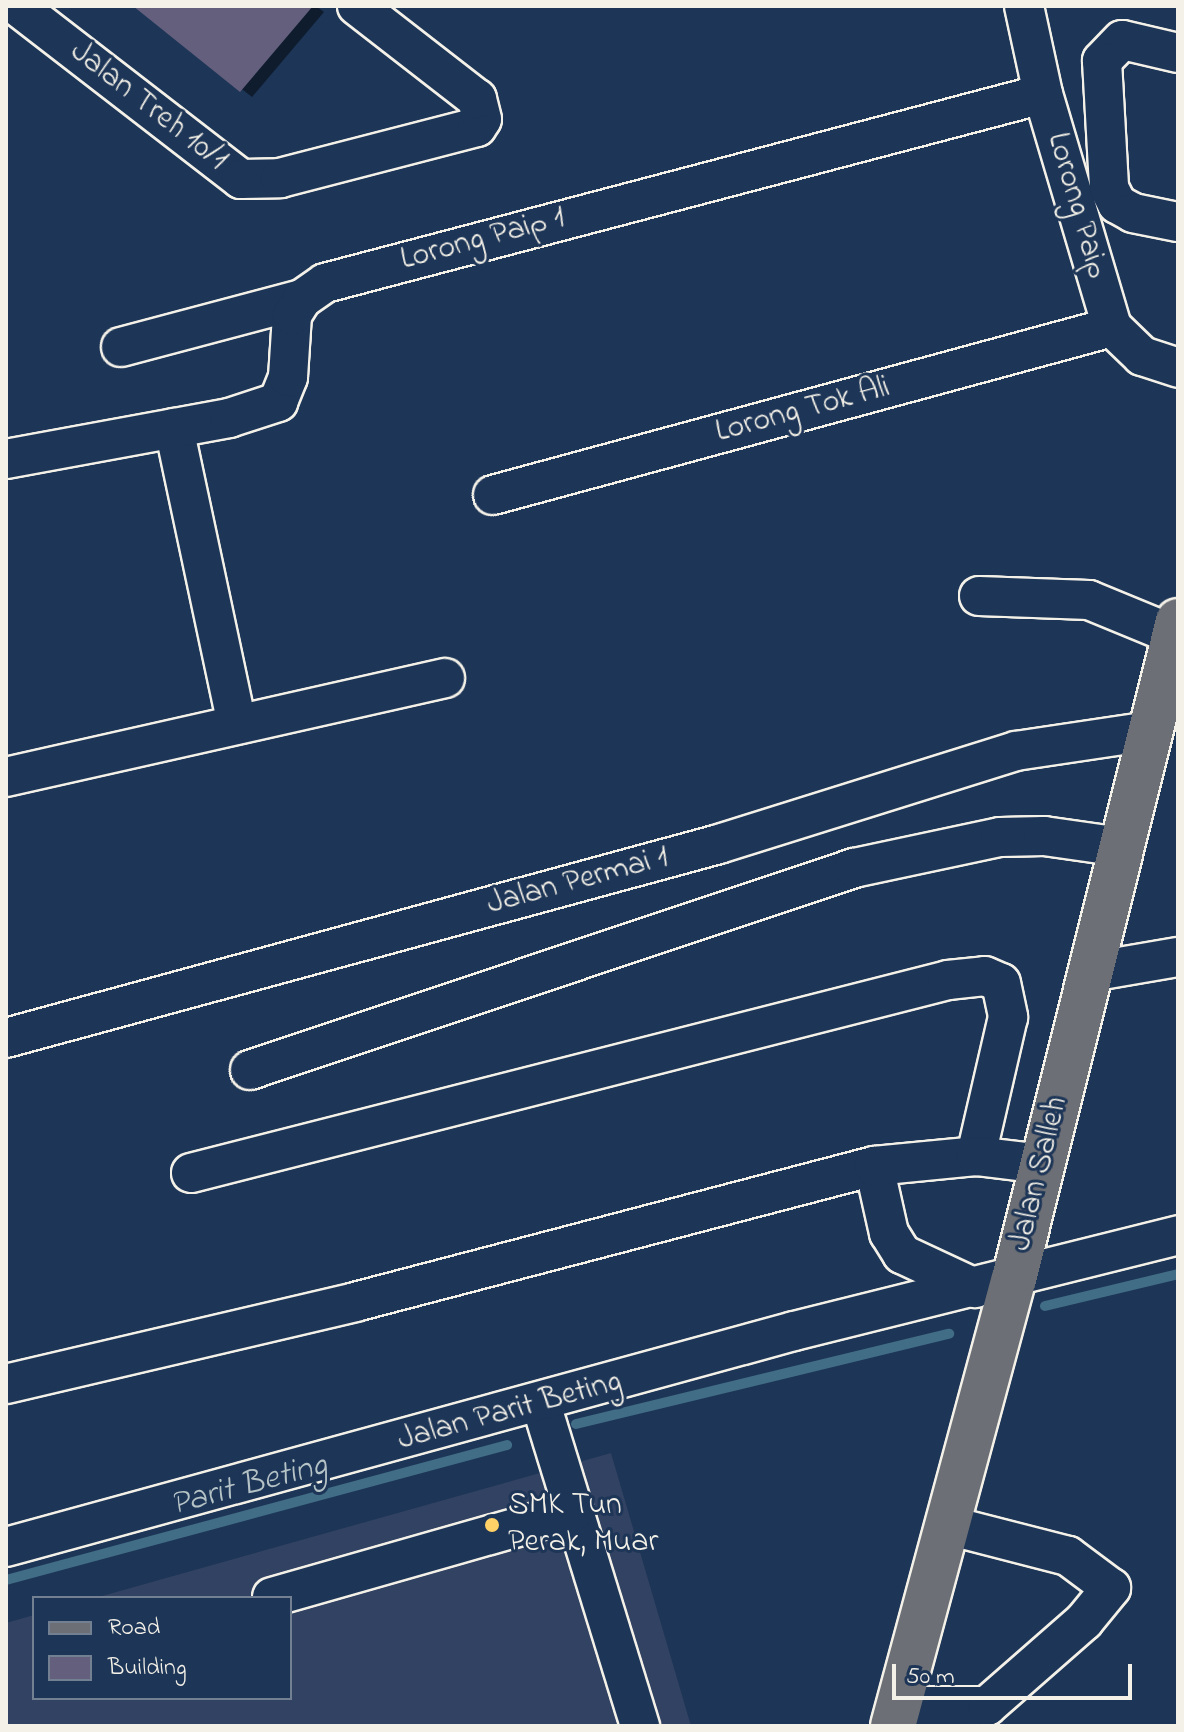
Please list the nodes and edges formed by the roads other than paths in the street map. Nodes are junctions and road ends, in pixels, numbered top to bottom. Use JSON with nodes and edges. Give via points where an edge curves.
{"nodes":[{"id":1,"x":17,"y":6,"type":"edge"},
{"id":2,"x":357,"y":6,"type":"edge"},
{"id":3,"x":1024,"y":6,"type":"edge"},
{"id":4,"x":1178,"y":53,"type":"edge"},
{"id":5,"x":1043,"y":94,"type":"junction"},
{"id":6,"x":1178,"y":222,"type":"edge"},
{"id":7,"x":302,"y":299,"type":"junction"},
{"id":8,"x":1112,"y":327,"type":"junction"},
{"id":9,"x":121,"y":347,"type":"dead end"},
{"id":10,"x":1178,"y":368,"type":"edge"},
{"id":11,"x":174,"y":428,"type":"junction"},
{"id":12,"x":6,"y":459,"type":"edge"},
{"id":13,"x":493,"y":495,"type":"dead end"},
{"id":14,"x":979,"y":596,"type":"dead end"},
{"id":15,"x":1176,"y":628,"type":"edge"},
{"id":16,"x":445,"y":678,"type":"dead end"},
{"id":17,"x":237,"y":724,"type":"junction"},
{"id":18,"x":1150,"y":731,"type":"junction"},
{"id":19,"x":6,"y":777,"type":"edge"},
{"id":20,"x":1121,"y":847,"type":"junction"},
{"id":21,"x":1178,"y":957,"type":"edge"},
{"id":22,"x":1090,"y":972,"type":"junction"},
{"id":23,"x":6,"y":1038,"type":"edge"},
{"id":24,"x":250,"y":1070,"type":"dead end"},
{"id":25,"x":976,"y":1156,"type":"junction"},
{"id":26,"x":1042,"y":1164,"type":"junction"},
{"id":27,"x":874,"y":1166,"type":"junction"},
{"id":28,"x":191,"y":1173,"type":"dead end"},
{"id":29,"x":1178,"y":1235,"type":"edge"},
{"id":30,"x":995,"y":1283,"type":"junction"},
{"id":31,"x":6,"y":1384,"type":"edge"},
{"id":32,"x":541,"y":1404,"type":"junction"},
{"id":33,"x":574,"y":1511,"type":"junction"},
{"id":34,"x":947,"y":1525,"type":"junction"},
{"id":35,"x":6,"y":1547,"type":"edge"},
{"id":36,"x":276,"y":1596,"type":"edge"},
{"id":37,"x":896,"y":1716,"type":"edge"},
{"id":38,"x":640,"y":1726,"type":"edge"}],
"edges":[{"from":1,"to":2,"type":"street","name":"Jalan Treh 10/1","via":[[241,179],[280,178],[477,127],[482,119],[477,99]]},
{"from":3,"to":5,"type":"street","name":"Lorong Paip"},
{"from":4,"to":6,"type":"street","via":[[1122,40],[1102,61],[1109,188],[1117,204],[1133,213]]},
{"from":5,"to":7,"type":"street","name":"Lorong Paip 1","via":[[354,274],[325,283]]},
{"from":5,"to":8,"type":"street","name":"Lorong Paip"},
{"from":7,"to":9,"type":"street","name":"Lorong Paip 1"},
{"from":7,"to":11,"type":"street","via":[[292,315],[288,377],[278,402]]},
{"from":8,"to":10,"type":"street","name":"Lorong Paip","via":[[1142,356]]},
{"from":8,"to":13,"type":"street","name":"Lorong Tok Ali"},
{"from":11,"to":12,"type":"street"},
{"from":11,"to":17,"type":"street"},
{"from":14,"to":15,"type":"street","via":[[1089,600]]},
{"from":15,"to":18,"type":"main road","name":"Jalan Salleh"},
{"from":16,"to":17,"type":"street"},
{"from":17,"to":19,"type":"street"},
{"from":18,"to":20,"type":"main road","name":"Jalan Salleh"},
{"from":18,"to":23,"type":"street","name":"Jalan Permai 1","via":[[1016,751],[719,844]]},
{"from":20,"to":22,"type":"main road","name":"Jalan Salleh"},
{"from":20,"to":24,"type":"street","via":[[1044,836],[1000,837],[869,864],[796,884]]},
{"from":21,"to":22,"type":"street"},
{"from":22,"to":26,"type":"main road","name":"Jalan Salleh"},
{"from":25,"to":26,"type":"street"},
{"from":25,"to":27,"type":"street"},
{"from":25,"to":28,"type":"street","via":[[1008,1017],[1001,983],[985,976],[932,984]]},
{"from":26,"to":30,"type":"main road","name":"Jalan Salleh"},
{"from":27,"to":30,"type":"street","via":[[889,1233],[902,1254]]},
{"from":27,"to":31,"type":"street","via":[[355,1302]]},
{"from":29,"to":30,"type":"street","name":"Jalan Parit Beting"},
{"from":30,"to":32,"type":"street","name":"Jalan Parit Beting","via":[[794,1331]]},
{"from":30,"to":34,"type":"main road","name":"Jalan Salleh"},
{"from":32,"to":33,"type":"street"},
{"from":32,"to":35,"type":"street","name":"Jalan Parit Beting"},
{"from":33,"to":36,"type":"street"},
{"from":33,"to":38,"type":"street"},
{"from":34,"to":37,"type":"main road","name":"Jalan Salleh"},
{"from":34,"to":37,"type":"street","via":[[1068,1556],[1111,1588],[1084,1621],[987,1706]]}]}
